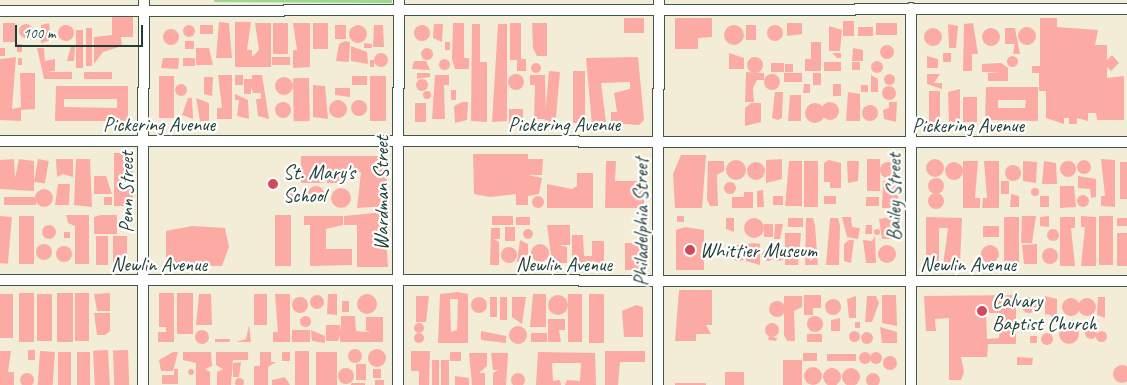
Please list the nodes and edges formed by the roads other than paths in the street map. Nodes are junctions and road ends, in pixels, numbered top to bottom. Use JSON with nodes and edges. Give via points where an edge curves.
{"nodes":[{"id":1,"x":144,"y":0,"type":"edge"},
{"id":2,"x":399,"y":4,"type":"edge"},
{"id":3,"x":659,"y":4,"type":"edge"},
{"id":4,"x":911,"y":8,"type":"junction"},
{"id":5,"x":1127,"y":8,"type":"edge"},
{"id":6,"x":0,"y":11,"type":"edge"},
{"id":7,"x":144,"y":11,"type":"junction"},
{"id":8,"x":0,"y":141,"type":"edge"},
{"id":9,"x":398,"y":141,"type":"junction"},
{"id":10,"x":144,"y":142,"type":"junction"},
{"id":11,"x":658,"y":142,"type":"junction"},
{"id":12,"x":912,"y":142,"type":"junction"},
{"id":13,"x":1127,"y":142,"type":"edge"},
{"id":14,"x":0,"y":280,"type":"edge"},
{"id":15,"x":144,"y":281,"type":"junction"},
{"id":16,"x":399,"y":281,"type":"junction"},
{"id":17,"x":658,"y":282,"type":"junction"},
{"id":18,"x":912,"y":282,"type":"junction"},
{"id":19,"x":1127,"y":282,"type":"edge"},
{"id":20,"x":143,"y":385,"type":"edge"},
{"id":21,"x":398,"y":385,"type":"edge"},
{"id":22,"x":658,"y":385,"type":"edge"},
{"id":23,"x":911,"y":385,"type":"edge"}],
"edges":[{"from":1,"to":7,"type":"street","name":"Penn Street"},
{"from":2,"to":3,"type":"street"},
{"from":2,"to":7,"type":"street"},
{"from":2,"to":9,"type":"street","name":"Wardman Street"},
{"from":3,"to":4,"type":"street"},
{"from":3,"to":11,"type":"street","name":"Philadelphia Street"},
{"from":4,"to":5,"type":"street"},
{"from":4,"to":12,"type":"street","name":"Bailey Street"},
{"from":6,"to":7,"type":"street"},
{"from":7,"to":10,"type":"street","name":"Penn Street"},
{"from":8,"to":10,"type":"street","name":"Pickering Avenue"},
{"from":9,"to":10,"type":"street","name":"Pickering Avenue"},
{"from":9,"to":11,"type":"street","name":"Pickering Avenue"},
{"from":9,"to":16,"type":"street","name":"Wardman Street"},
{"from":10,"to":15,"type":"street","name":"Penn Street"},
{"from":11,"to":12,"type":"street","name":"Pickering Avenue"},
{"from":11,"to":17,"type":"street","name":"Philadelphia Street"},
{"from":12,"to":13,"type":"street","name":"Pickering Avenue"},
{"from":12,"to":18,"type":"street","name":"Bailey Street"},
{"from":14,"to":15,"type":"street","name":"Newlin Avenue"},
{"from":15,"to":16,"type":"street","name":"Newlin Avenue"},
{"from":15,"to":20,"type":"street","name":"Penn Street"},
{"from":16,"to":17,"type":"street","name":"Newlin Avenue"},
{"from":16,"to":21,"type":"street","name":"Wardman Street"},
{"from":17,"to":18,"type":"street","name":"Newlin Avenue"},
{"from":17,"to":22,"type":"street","name":"Philadelphia Street"},
{"from":18,"to":19,"type":"street","name":"Newlin Avenue"},
{"from":18,"to":23,"type":"street","name":"Bailey Street"}]}
